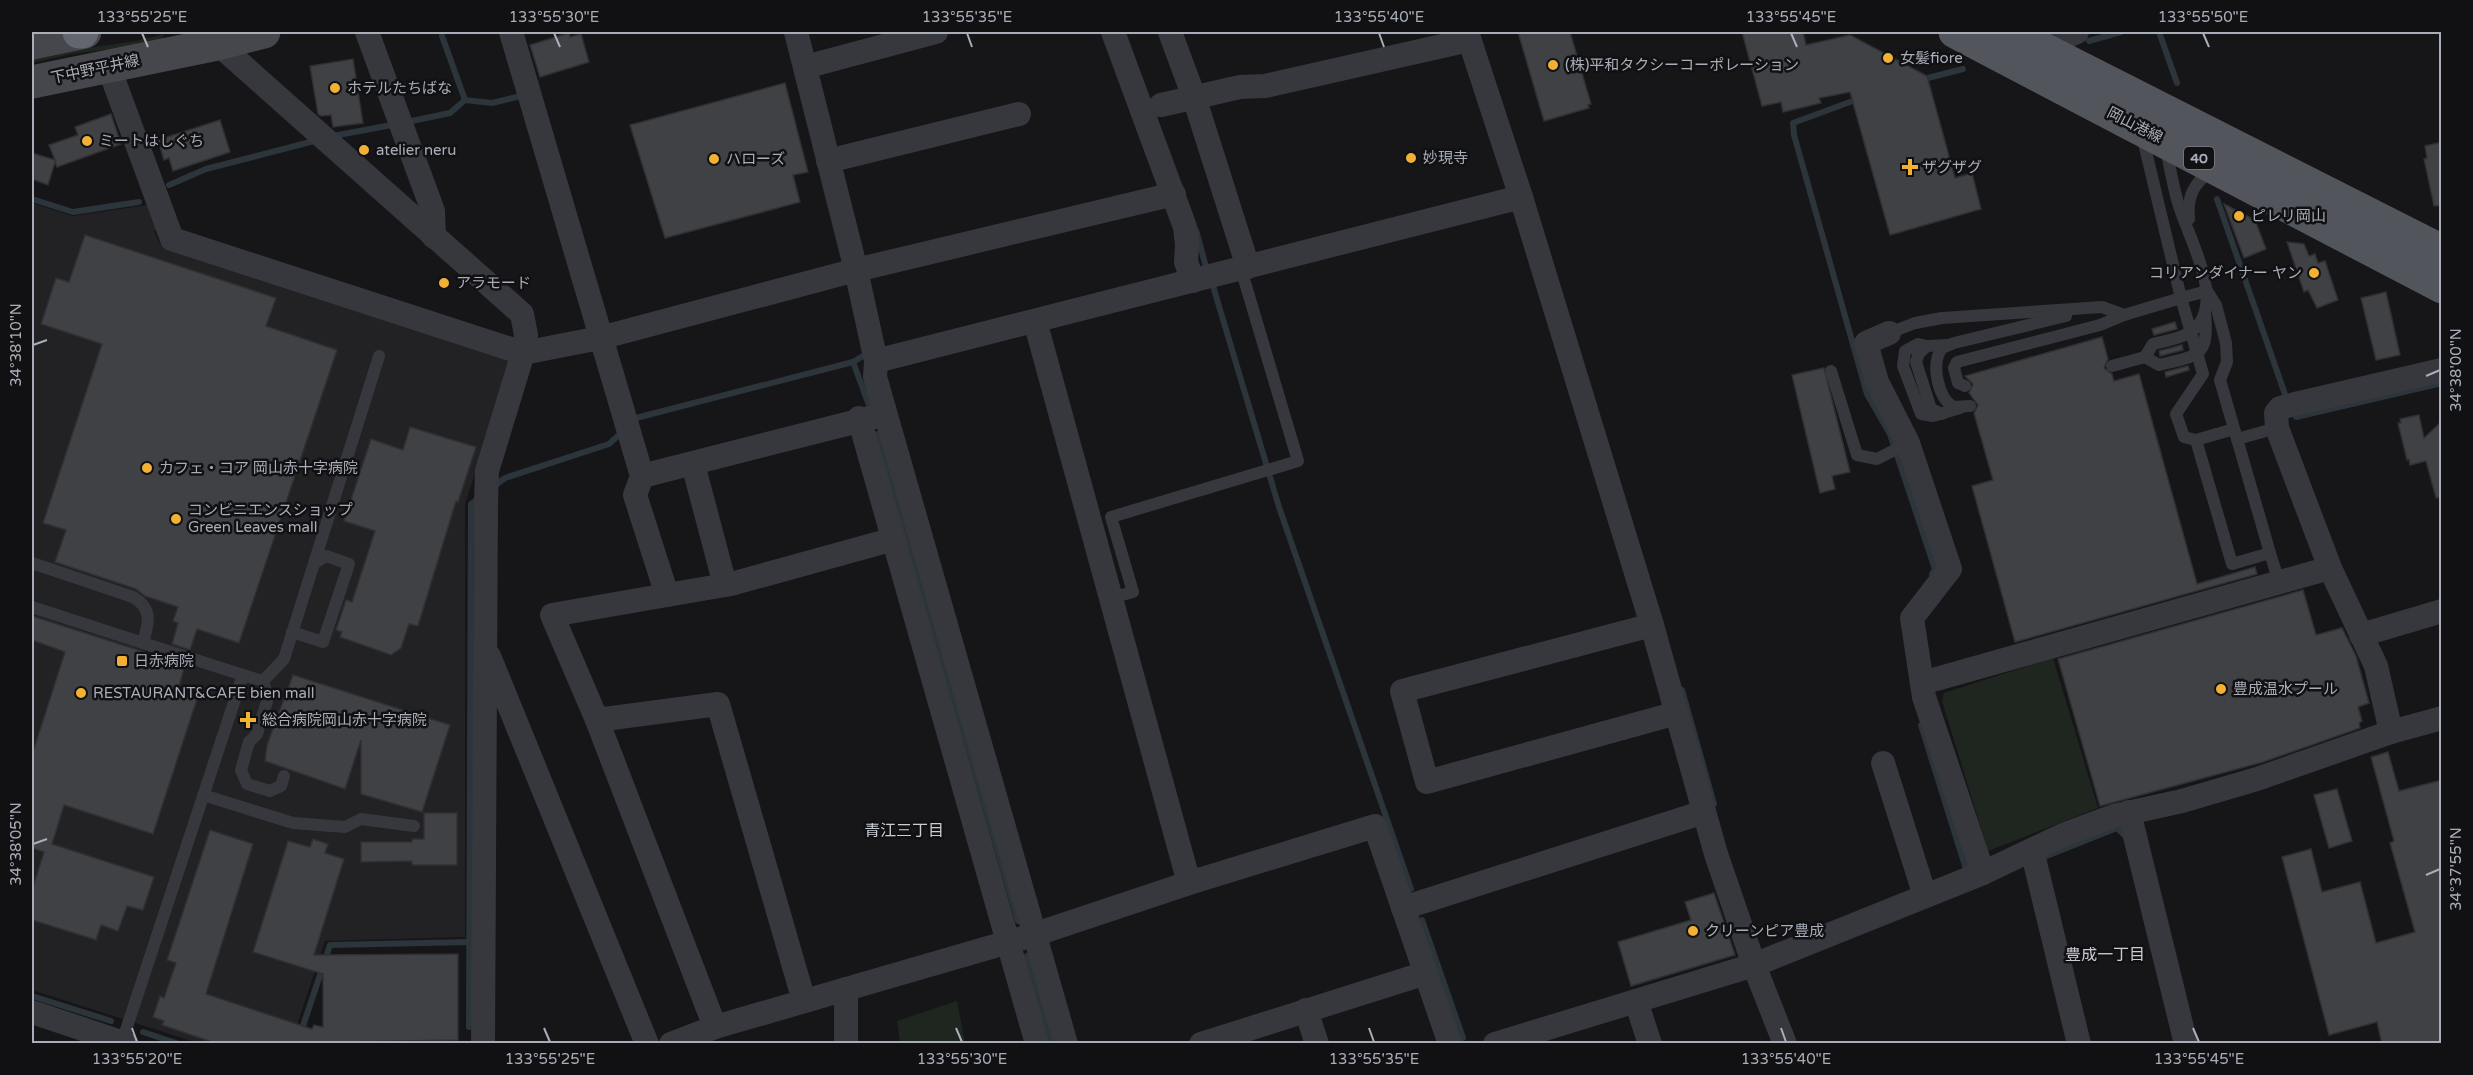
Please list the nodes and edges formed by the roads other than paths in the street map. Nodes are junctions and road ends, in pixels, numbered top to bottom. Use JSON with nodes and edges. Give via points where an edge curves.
{"nodes":[{"id":1,"x":82,"y":32,"type":"edge"},
{"id":2,"x":264,"y":32,"type":"edge"},
{"id":3,"x":367,"y":32,"type":"edge"},
{"id":4,"x":511,"y":32,"type":"edge"},
{"id":5,"x":796,"y":32,"type":"edge"},
{"id":6,"x":936,"y":32,"type":"edge"},
{"id":7,"x":1113,"y":32,"type":"edge"},
{"id":8,"x":1170,"y":32,"type":"edge"},
{"id":9,"x":1955,"y":32,"type":"edge"},
{"id":10,"x":2010,"y":32,"type":"edge"},
{"id":11,"x":2077,"y":32,"type":"edge"},
{"id":12,"x":1468,"y":36,"type":"edge"},
{"id":13,"x":211,"y":38,"type":"edge"},
{"id":14,"x":32,"y":43,"type":"edge"},
{"id":15,"x":2031,"y":57,"type":"junction"},
{"id":16,"x":108,"y":65,"type":"junction"},
{"id":17,"x":805,"y":67,"type":"junction"},
{"id":18,"x":32,"y":82,"type":"edge"},
{"id":19,"x":1194,"y":97,"type":"junction"},
{"id":20,"x":1161,"y":105,"type":"dead end"},
{"id":21,"x":1019,"y":114,"type":"dead end"},
{"id":22,"x":2156,"y":127,"type":"junction"},
{"id":23,"x":828,"y":161,"type":"junction"},
{"id":24,"x":2218,"y":168,"type":"junction"},
{"id":25,"x":1174,"y":194,"type":"junction"},
{"id":26,"x":1521,"y":197,"type":"junction"},
{"id":27,"x":2189,"y":228,"type":"junction"},
{"id":28,"x":434,"y":237,"type":"junction"},
{"id":29,"x":2442,"y":251,"type":"edge"},
{"id":30,"x":1244,"y":268,"type":"junction"},
{"id":31,"x":855,"y":270,"type":"junction"},
{"id":32,"x":1193,"y":281,"type":"junction"},
{"id":33,"x":2442,"y":287,"type":"edge"},
{"id":34,"x":2207,"y":291,"type":"junction"},
{"id":35,"x":2181,"y":298,"type":"junction"},
{"id":36,"x":2102,"y":307,"type":"junction"},
{"id":37,"x":2204,"y":308,"type":"junction"},
{"id":38,"x":2124,"y":315,"type":"junction"},
{"id":39,"x":1035,"y":321,"type":"junction"},
{"id":40,"x":2191,"y":331,"type":"junction"},
{"id":41,"x":1888,"y":333,"type":"joint"},
{"id":42,"x":600,"y":338,"type":"junction"},
{"id":43,"x":1948,"y":345,"type":"junction"},
{"id":44,"x":523,"y":353,"type":"junction"},
{"id":45,"x":2197,"y":354,"type":"junction"},
{"id":46,"x":379,"y":356,"type":"dead end"},
{"id":47,"x":2145,"y":357,"type":"junction"},
{"id":48,"x":876,"y":361,"type":"junction"},
{"id":49,"x":2112,"y":366,"type":"dead end"},
{"id":50,"x":2442,"y":370,"type":"edge"},
{"id":51,"x":1831,"y":371,"type":"dead end"},
{"id":52,"x":1965,"y":386,"type":"dead end"},
{"id":53,"x":2285,"y":413,"type":"junction"},
{"id":54,"x":885,"y":416,"type":"junction"},
{"id":55,"x":859,"y":418,"type":"junction"},
{"id":56,"x":2236,"y":434,"type":"junction"},
{"id":57,"x":2196,"y":440,"type":"junction"},
{"id":58,"x":1900,"y":447,"type":"junction"},
{"id":59,"x":693,"y":464,"type":"junction"},
{"id":60,"x":642,"y":476,"type":"junction"},
{"id":61,"x":894,"y":539,"type":"junction"},
{"id":62,"x":2270,"y":553,"type":"junction"},
{"id":63,"x":32,"y":563,"type":"edge"},
{"id":64,"x":315,"y":563,"type":"junction"},
{"id":65,"x":2330,"y":568,"type":"junction"},
{"id":66,"x":2279,"y":582,"type":"junction"},
{"id":67,"x":725,"y":585,"type":"junction"},
{"id":68,"x":667,"y":595,"type":"junction"},
{"id":69,"x":1111,"y":598,"type":"junction"},
{"id":70,"x":32,"y":607,"type":"edge"},
{"id":71,"x":2442,"y":611,"type":"edge"},
{"id":72,"x":1652,"y":625,"type":"junction"},
{"id":73,"x":292,"y":632,"type":"junction"},
{"id":74,"x":2361,"y":635,"type":"junction"},
{"id":75,"x":143,"y":642,"type":"junction"},
{"id":76,"x":484,"y":645,"type":"junction"},
{"id":77,"x":243,"y":675,"type":"junction"},
{"id":78,"x":263,"y":681,"type":"junction"},
{"id":79,"x":1922,"y":683,"type":"junction"},
{"id":80,"x":1677,"y":713,"type":"junction"},
{"id":81,"x":2442,"y":718,"type":"edge"},
{"id":82,"x":597,"y":720,"type":"junction"},
{"id":83,"x":2391,"y":732,"type":"junction"},
{"id":84,"x":1883,"y":764,"type":"dead end"},
{"id":85,"x":284,"y":776,"type":"dead end"},
{"id":86,"x":203,"y":795,"type":"junction"},
{"id":87,"x":1704,"y":812,"type":"junction"},
{"id":88,"x":2129,"y":812,"type":"junction"},
{"id":89,"x":414,"y":826,"type":"dead end"},
{"id":90,"x":2034,"y":857,"type":"junction"},
{"id":91,"x":1974,"y":876,"type":"junction"},
{"id":92,"x":1189,"y":883,"type":"junction"},
{"id":93,"x":1925,"y":896,"type":"junction"},
{"id":94,"x":1403,"y":908,"type":"junction"},
{"id":95,"x":1033,"y":935,"type":"junction"},
{"id":96,"x":1009,"y":942,"type":"junction"},
{"id":97,"x":1760,"y":962,"type":"junction"},
{"id":98,"x":1426,"y":973,"type":"junction"},
{"id":99,"x":846,"y":989,"type":"junction"},
{"id":100,"x":804,"y":1001,"type":"junction"},
{"id":101,"x":1636,"y":1001,"type":"junction"},
{"id":102,"x":1306,"y":1010,"type":"junction"},
{"id":103,"x":32,"y":1012,"type":"edge"},
{"id":104,"x":715,"y":1027,"type":"junction"},
{"id":105,"x":124,"y":1043,"type":"edge"},
{"id":106,"x":483,"y":1044,"type":"edge"},
{"id":107,"x":647,"y":1044,"type":"edge"},
{"id":108,"x":671,"y":1044,"type":"edge"},
{"id":109,"x":846,"y":1044,"type":"edge"},
{"id":110,"x":1037,"y":1044,"type":"edge"},
{"id":111,"x":1066,"y":1044,"type":"edge"},
{"id":112,"x":1201,"y":1044,"type":"edge"},
{"id":113,"x":1317,"y":1044,"type":"edge"},
{"id":114,"x":1450,"y":1044,"type":"edge"},
{"id":115,"x":1495,"y":1044,"type":"edge"},
{"id":116,"x":1650,"y":1044,"type":"edge"},
{"id":117,"x":1785,"y":1044,"type":"edge"},
{"id":118,"x":2079,"y":1044,"type":"edge"},
{"id":119,"x":2186,"y":1044,"type":"edge"}],
"edges":[{"from":1,"to":14,"type":"street"},
{"from":2,"to":13,"type":"street","name":"下中野平井線"},
{"from":3,"to":28,"type":"street","via":[[433,211]]},
{"from":4,"to":42,"type":"street"},
{"from":5,"to":17,"type":"street"},
{"from":6,"to":17,"type":"street"},
{"from":7,"to":25,"type":"street"},
{"from":8,"to":19,"type":"street"},
{"from":9,"to":15,"type":"main road","name":"岡山港線","number":"40"},
{"from":10,"to":15,"type":"main road","name":"岡山港線","number":"40"},
{"from":11,"to":15,"type":"street"},
{"from":12,"to":19,"type":"street","via":[[1265,86]]},
{"from":12,"to":26,"type":"street"},
{"from":13,"to":16,"type":"street","name":"下中野平井線"},
{"from":13,"to":28,"type":"street"},
{"from":15,"to":22,"type":"main road","name":"岡山港線","number":"40"},
{"from":16,"to":18,"type":"street","name":"下中野平井線"},
{"from":16,"to":44,"type":"street","via":[[172,239]]},
{"from":17,"to":23,"type":"street"},
{"from":19,"to":20,"type":"street"},
{"from":19,"to":30,"type":"street"},
{"from":21,"to":23,"type":"street"},
{"from":22,"to":24,"type":"main road","name":"岡山港線","number":"40"},
{"from":22,"to":27,"type":"lane"},
{"from":22,"to":29,"type":"main road","name":"岡山港線","number":"40"},
{"from":22,"to":35,"type":"lane","via":[[2141,140]]},
{"from":23,"to":31,"type":"street"},
{"from":24,"to":27,"type":"lane","via":[[2201,178],[2191,194]]},
{"from":24,"to":33,"type":"main road","name":"岡山港線","number":"40"},
{"from":25,"to":31,"type":"street"},
{"from":25,"to":32,"type":"street","via":[[1185,227],[1186,262]]},
{"from":26,"to":30,"type":"street"},
{"from":26,"to":72,"type":"street"},
{"from":27,"to":34,"type":"lane"},
{"from":28,"to":44,"type":"street","via":[[522,314],[526,335]]},
{"from":30,"to":32,"type":"street"},
{"from":30,"to":69,"type":"lane","via":[[1298,461],[1111,517],[1133,592]]},
{"from":31,"to":42,"type":"street"},
{"from":31,"to":48,"type":"street"},
{"from":32,"to":39,"type":"street"},
{"from":34,"to":35,"type":"lane"},
{"from":34,"to":37,"type":"lane"},
{"from":34,"to":56,"type":"lane","via":[[2216,305],[2226,343],[2227,362],[2220,380]]},
{"from":35,"to":38,"type":"lane"},
{"from":35,"to":40,"type":"lane"},
{"from":36,"to":38,"type":"lane"},
{"from":36,"to":41,"type":"lane","via":[[1942,318]]},
{"from":36,"to":43,"type":"lane"},
{"from":37,"to":40,"type":"lane","via":[[2198,325]]},
{"from":37,"to":45,"type":"lane","via":[[2206,344]]},
{"from":38,"to":52,"type":"lane","via":[[1957,362],[1954,368],[1959,383]]},
{"from":39,"to":48,"type":"street"},
{"from":39,"to":69,"type":"street"},
{"from":40,"to":45,"type":"lane"},
{"from":40,"to":47,"type":"lane","via":[[2153,344]]},
{"from":41,"to":58,"type":"street","via":[[1866,343]]},
{"from":42,"to":44,"type":"street"},
{"from":42,"to":60,"type":"street"},
{"from":43,"to":43,"type":"lane","via":[[1918,344],[1909,347],[1904,355],[1903,366],[1918,411],[1928,417],[1966,407],[1953,407],[1945,399],[1936,369],[1938,354]]},
{"from":44,"to":76,"type":"street","via":[[487,471]]},
{"from":45,"to":47,"type":"lane","via":[[2159,365]]},
{"from":45,"to":57,"type":"lane","via":[[2203,374],[2176,414],[2184,438]]},
{"from":46,"to":64,"type":"lane"},
{"from":47,"to":49,"type":"lane"},
{"from":48,"to":54,"type":"street","via":[[875,377]]},
{"from":50,"to":53,"type":"street"},
{"from":51,"to":58,"type":"lane","via":[[1857,455],[1877,459]]},
{"from":53,"to":56,"type":"lane"},
{"from":53,"to":65,"type":"street"},
{"from":54,"to":55,"type":"street"},
{"from":54,"to":95,"type":"street"},
{"from":55,"to":59,"type":"street"},
{"from":55,"to":61,"type":"street"},
{"from":56,"to":57,"type":"lane"},
{"from":56,"to":62,"type":"lane"},
{"from":57,"to":62,"type":"lane","via":[[2232,564]]},
{"from":58,"to":79,"type":"street","via":[[1950,569],[1912,618]]},
{"from":59,"to":60,"type":"street"},
{"from":59,"to":67,"type":"street"},
{"from":60,"to":68,"type":"street","via":[[635,495]]},
{"from":61,"to":67,"type":"street"},
{"from":61,"to":96,"type":"street"},
{"from":62,"to":66,"type":"lane"},
{"from":63,"to":75,"type":"lane","via":[[142,603],[150,620]]},
{"from":64,"to":73,"type":"lane"},
{"from":64,"to":73,"type":"lane","via":[[326,556],[349,564],[323,642]]},
{"from":65,"to":66,"type":"street"},
{"from":65,"to":74,"type":"street"},
{"from":66,"to":79,"type":"street"},
{"from":67,"to":68,"type":"street"},
{"from":68,"to":82,"type":"street","via":[[552,615]]},
{"from":69,"to":92,"type":"street"},
{"from":70,"to":75,"type":"lane"},
{"from":71,"to":74,"type":"street"},
{"from":72,"to":80,"type":"street"},
{"from":72,"to":80,"type":"street","via":[[1402,691],[1427,782]]},
{"from":73,"to":78,"type":"lane","via":[[284,659]]},
{"from":74,"to":83,"type":"street","via":[[2376,666]]},
{"from":75,"to":77,"type":"lane"},
{"from":76,"to":106,"type":"street"},
{"from":76,"to":107,"type":"street"},
{"from":77,"to":78,"type":"lane"},
{"from":77,"to":86,"type":"lane"},
{"from":78,"to":85,"type":"lane","via":[[268,698],[241,770],[247,784],[270,791],[281,786]]},
{"from":79,"to":91,"type":"street"},
{"from":80,"to":87,"type":"street"},
{"from":81,"to":83,"type":"street"},
{"from":82,"to":100,"type":"street","via":[[718,704]]},
{"from":82,"to":104,"type":"street"},
{"from":83,"to":88,"type":"street","via":[[2257,779]]},
{"from":84,"to":93,"type":"street"},
{"from":86,"to":89,"type":"lane","via":[[293,823],[345,827],[361,819]]},
{"from":86,"to":105,"type":"lane"},
{"from":87,"to":94,"type":"street"},
{"from":87,"to":97,"type":"street"},
{"from":88,"to":90,"type":"street","via":[[2073,831]]},
{"from":88,"to":119,"type":"street"},
{"from":90,"to":91,"type":"street"},
{"from":90,"to":118,"type":"street"},
{"from":91,"to":93,"type":"street"},
{"from":92,"to":94,"type":"street","via":[[1375,826]]},
{"from":92,"to":95,"type":"street"},
{"from":93,"to":97,"type":"street"},
{"from":94,"to":98,"type":"street"},
{"from":95,"to":96,"type":"street"},
{"from":95,"to":111,"type":"street"},
{"from":96,"to":99,"type":"street"},
{"from":96,"to":110,"type":"street"},
{"from":97,"to":101,"type":"street"},
{"from":97,"to":117,"type":"street"},
{"from":98,"to":102,"type":"street"},
{"from":98,"to":114,"type":"street"},
{"from":99,"to":100,"type":"street"},
{"from":99,"to":109,"type":"street"},
{"from":100,"to":104,"type":"street"},
{"from":101,"to":115,"type":"street"},
{"from":101,"to":116,"type":"street"},
{"from":102,"to":112,"type":"street"},
{"from":102,"to":113,"type":"street"},
{"from":103,"to":105,"type":"street"},
{"from":104,"to":108,"type":"street"}]}
